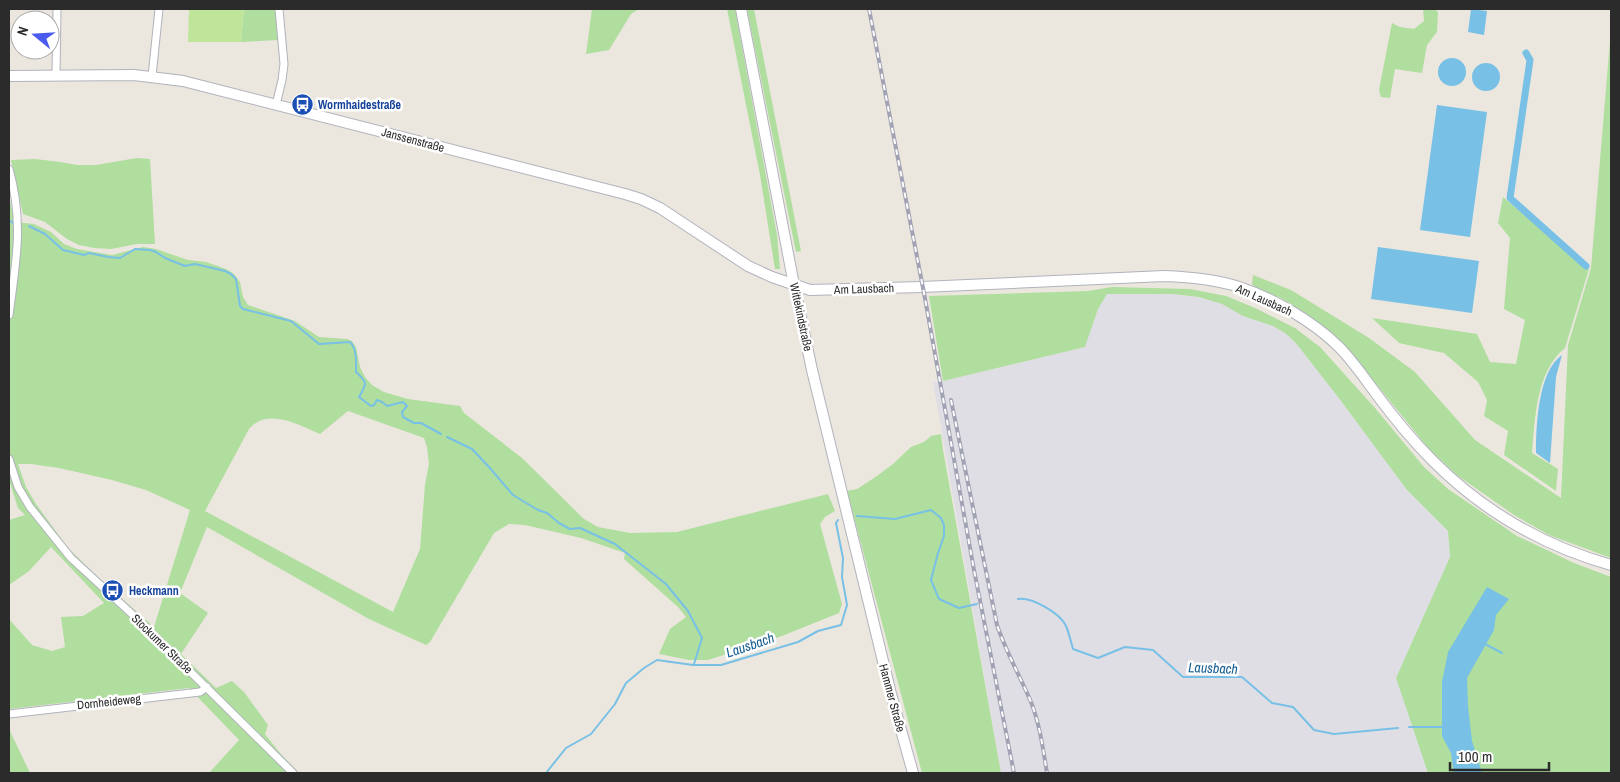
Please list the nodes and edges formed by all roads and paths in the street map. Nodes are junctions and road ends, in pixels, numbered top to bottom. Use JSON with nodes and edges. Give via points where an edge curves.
{"nodes":[{"id":1,"x":57,"y":9,"type":"edge"},
{"id":2,"x":158,"y":9,"type":"edge"},
{"id":3,"x":279,"y":9,"type":"edge"},
{"id":4,"x":741,"y":9,"type":"edge"},
{"id":5,"x":56,"y":75,"type":"junction"},
{"id":6,"x":9,"y":76,"type":"edge"},
{"id":7,"x":152,"y":76,"type":"junction"},
{"id":8,"x":276,"y":104,"type":"junction"},
{"id":9,"x":9,"y":170,"type":"edge"},
{"id":10,"x":794,"y":285,"type":"junction"},
{"id":11,"x":9,"y":315,"type":"edge"},
{"id":12,"x":9,"y":459,"type":"edge"},
{"id":13,"x":1611,"y":566,"type":"edge"},
{"id":14,"x":873,"y":622,"type":"joint"},
{"id":15,"x":207,"y":687,"type":"junction"},
{"id":16,"x":9,"y":714,"type":"edge"},
{"id":17,"x":293,"y":773,"type":"edge"},
{"id":18,"x":913,"y":773,"type":"edge"}],
"edges":[{"from":1,"to":5,"type":"street"},
{"from":2,"to":7,"type":"street"},
{"from":3,"to":8,"type":"street","via":[[284,64]]},
{"from":4,"to":10,"type":"main road","name":"Wittekindstraße"},
{"from":5,"to":6,"type":"main road","name":"Janssenstraße"},
{"from":5,"to":7,"type":"main road","name":"Janssenstraße"},
{"from":7,"to":8,"type":"main road","name":"Janssenstraße"},
{"from":8,"to":10,"type":"main road","name":"Janssenstraße","via":[[641,199],[748,266]]},
{"from":9,"to":11,"type":"street","via":[[19,229]]},
{"from":10,"to":13,"type":"main road","name":"Am Lausbach","via":[[822,291],[1164,276],[1199,278],[1240,287],[1297,314],[1339,347],[1386,408],[1433,461],[1492,510],[1556,546]]},
{"from":10,"to":14,"type":"main road","name":"Wittekindstraße"},
{"from":12,"to":15,"type":"street","name":"Stockumer Straße","via":[[24,497],[56,540]]},
{"from":14,"to":18,"type":"main road","name":"Hammer Straße"},
{"from":15,"to":16,"type":"street","name":"Dornheideweg","via":[[200,692]]},
{"from":15,"to":17,"type":"street","name":"Stockumer Straße"}]}
